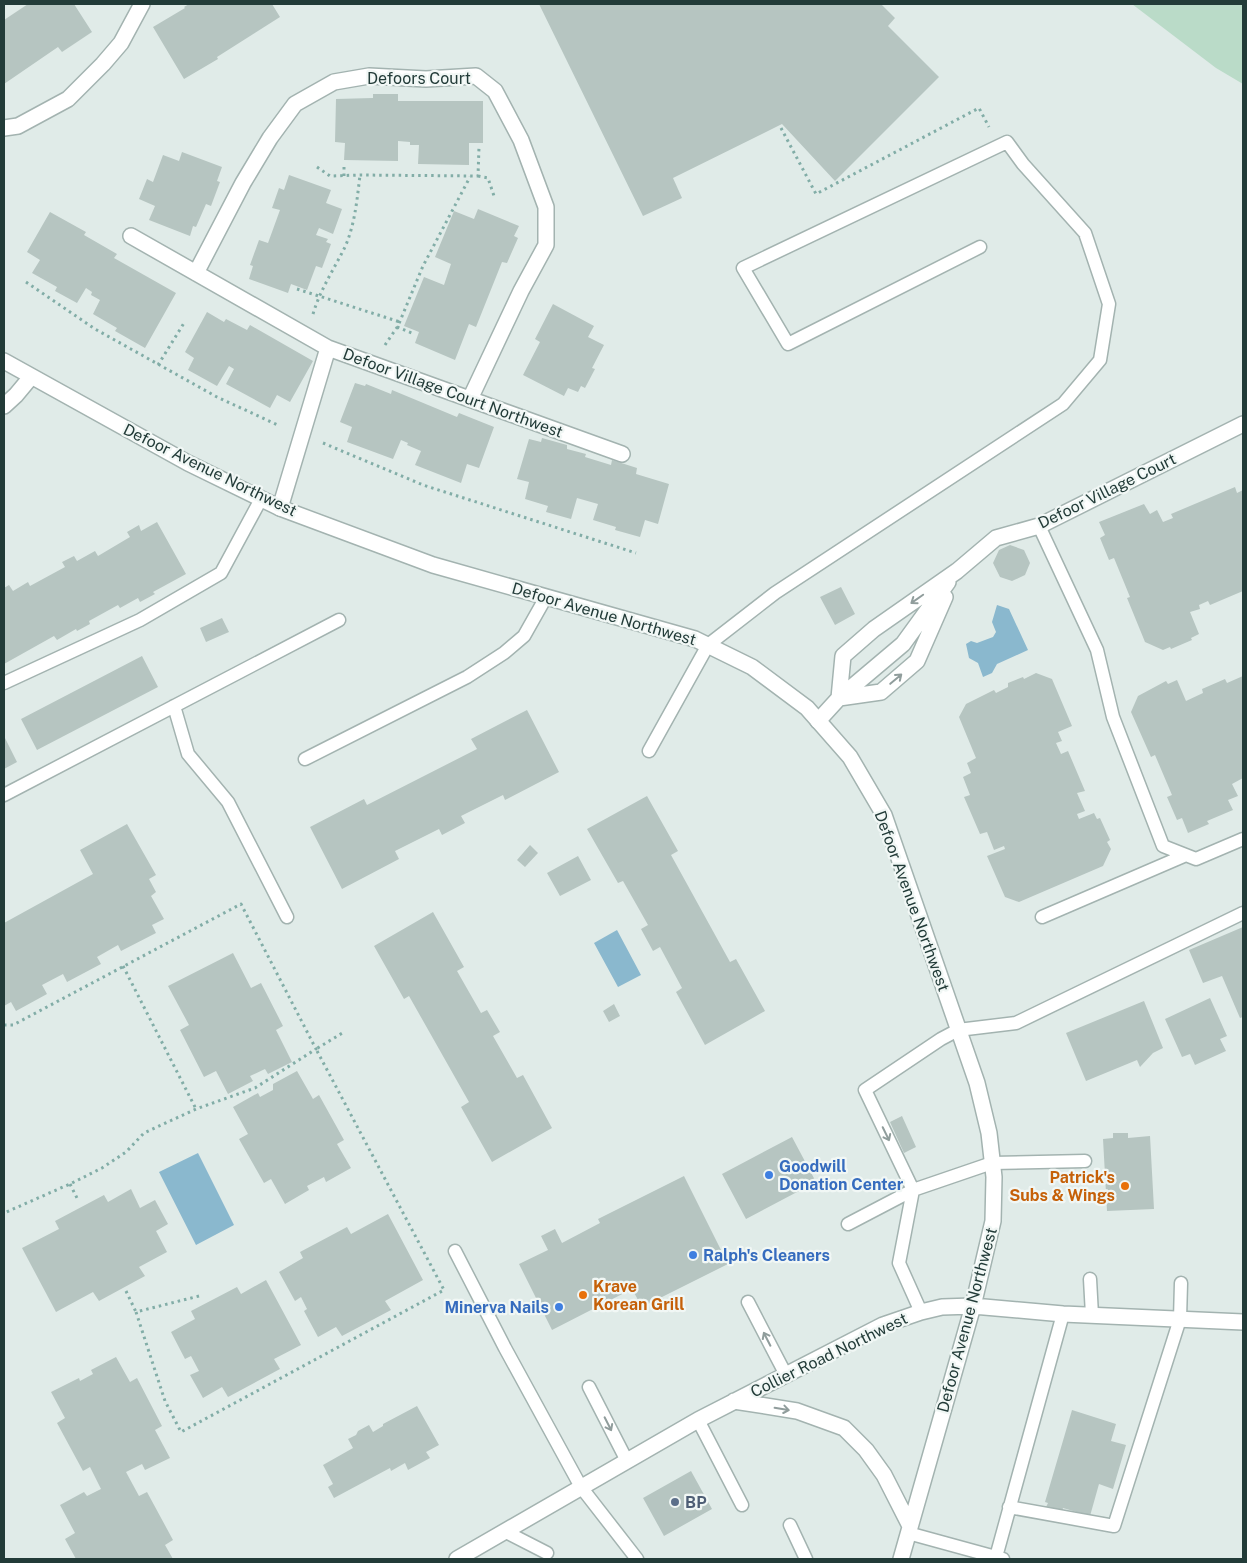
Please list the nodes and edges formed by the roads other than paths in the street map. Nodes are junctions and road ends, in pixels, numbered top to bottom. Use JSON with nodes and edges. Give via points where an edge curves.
{"nodes":[{"id":1,"x":142,"y":4,"type":"edge"},
{"id":2,"x":4,"y":128,"type":"edge"},
{"id":3,"x":132,"y":236,"type":"dead end"},
{"id":4,"x":980,"y":247,"type":"dead end"},
{"id":5,"x":196,"y":273,"type":"junction"},
{"id":6,"x":328,"y":348,"type":"junction"},
{"id":7,"x":4,"y":362,"type":"edge"},
{"id":8,"x":31,"y":377,"type":"junction"},
{"id":9,"x":470,"y":399,"type":"junction"},
{"id":10,"x":4,"y":406,"type":"edge"},
{"id":11,"x":1243,"y":424,"type":"edge"},
{"id":12,"x":622,"y":454,"type":"dead end"},
{"id":13,"x":261,"y":499,"type":"junction"},
{"id":14,"x":280,"y":508,"type":"junction"},
{"id":15,"x":1039,"y":526,"type":"junction"},
{"id":16,"x":957,"y":571,"type":"junction"},
{"id":17,"x":546,"y":597,"type":"junction"},
{"id":18,"x":339,"y":620,"type":"dead end"},
{"id":19,"x":708,"y":645,"type":"junction"},
{"id":20,"x":4,"y":682,"type":"edge"},
{"id":21,"x":839,"y":698,"type":"junction"},
{"id":22,"x":174,"y":706,"type":"junction"},
{"id":23,"x":818,"y":721,"type":"junction"},
{"id":24,"x":648,"y":751,"type":"dead end"},
{"id":25,"x":305,"y":759,"type":"dead end"},
{"id":26,"x":4,"y":795,"type":"edge"},
{"id":27,"x":1243,"y":839,"type":"edge"},
{"id":28,"x":1186,"y":856,"type":"junction"},
{"id":29,"x":1243,"y":913,"type":"edge"},
{"id":30,"x":286,"y":917,"type":"dead end"},
{"id":31,"x":1042,"y":917,"type":"dead end"},
{"id":32,"x":958,"y":1030,"type":"junction"},
{"id":33,"x":1085,"y":1161,"type":"dead end"},
{"id":34,"x":992,"y":1162,"type":"junction"},
{"id":35,"x":913,"y":1190,"type":"junction"},
{"id":36,"x":848,"y":1224,"type":"dead end"},
{"id":37,"x":455,"y":1251,"type":"dead end"},
{"id":38,"x":1090,"y":1279,"type":"dead end"},
{"id":39,"x":1181,"y":1283,"type":"dead end"},
{"id":40,"x":748,"y":1302,"type":"dead end"},
{"id":41,"x":973,"y":1306,"type":"junction"},
{"id":42,"x":920,"y":1312,"type":"junction"},
{"id":43,"x":1063,"y":1314,"type":"junction"},
{"id":44,"x":1092,"y":1315,"type":"junction"},
{"id":45,"x":1180,"y":1319,"type":"junction"},
{"id":46,"x":1243,"y":1322,"type":"edge"},
{"id":47,"x":786,"y":1375,"type":"junction"},
{"id":48,"x":589,"y":1387,"type":"dead end"},
{"id":49,"x":734,"y":1401,"type":"junction"},
{"id":50,"x":698,"y":1420,"type":"junction"},
{"id":51,"x":627,"y":1461,"type":"junction"},
{"id":52,"x":581,"y":1487,"type":"junction"},
{"id":53,"x":742,"y":1505,"type":"dead end"},
{"id":54,"x":1010,"y":1507,"type":"junction"},
{"id":55,"x":790,"y":1525,"type":"dead end"},
{"id":56,"x":909,"y":1529,"type":"junction"},
{"id":57,"x":506,"y":1532,"type":"junction"},
{"id":58,"x":547,"y":1553,"type":"dead end"},
{"id":59,"x":462,"y":1558,"type":"edge"},
{"id":60,"x":999,"y":1558,"type":"edge"},
{"id":61,"x":637,"y":1559,"type":"edge"},
{"id":62,"x":806,"y":1559,"type":"edge"},
{"id":63,"x":901,"y":1559,"type":"edge"}],
"edges":[{"from":1,"to":2,"type":"street","via":[[121,43],[68,99],[18,126]]},
{"from":3,"to":5,"type":"street"},
{"from":4,"to":19,"type":"lane","via":[[788,344],[743,268],[1007,142],[1085,233],[1109,304],[1100,360],[1063,404],[775,593]]},
{"from":5,"to":6,"type":"street"},
{"from":5,"to":9,"type":"street","name":"Defoors Court","via":[[248,175],[295,104],[334,82],[369,76],[426,79],[476,76],[495,91],[521,140],[546,207],[546,245]]},
{"from":6,"to":9,"type":"street","name":"Defoor Village Court Northwest"},
{"from":6,"to":14,"type":"street","name":"Defoor Village Court Northwest"},
{"from":7,"to":8,"type":"street","name":"Defoor Avenue Northwest"},
{"from":8,"to":10,"type":"street"},
{"from":8,"to":13,"type":"street","name":"Defoor Avenue Northwest"},
{"from":9,"to":12,"type":"street","name":"Defoor Village Court Northwest"},
{"from":11,"to":15,"type":"street","name":"Defoor Village Court"},
{"from":13,"to":14,"type":"street","name":"Defoor Avenue Northwest"},
{"from":13,"to":20,"type":"lane","via":[[221,573],[140,620]]},
{"from":14,"to":17,"type":"street","name":"Defoor Avenue Northwest","via":[[433,564]]},
{"from":15,"to":16,"type":"street","name":"Defoor Village Court","via":[[996,538]]},
{"from":15,"to":28,"type":"lane","via":[[1097,650],[1113,717],[1163,846]]},
{"from":16,"to":21,"type":"street","via":[[903,644]]},
{"from":16,"to":21,"type":"street","one_way":true,"via":[[874,629],[843,656]]},
{"from":21,"to":16,"type":"street","name":"Defoor Village Court","one_way":true,"via":[[881,692],[917,661]]},
{"from":17,"to":19,"type":"street","name":"Defoor Avenue Northwest"},
{"from":17,"to":25,"type":"lane","via":[[524,636],[504,653],[466,677]]},
{"from":18,"to":22,"type":"lane"},
{"from":19,"to":23,"type":"street","name":"Defoor Avenue Northwest","via":[[752,666],[807,708]]},
{"from":19,"to":24,"type":"lane"},
{"from":21,"to":23,"type":"street"},
{"from":22,"to":26,"type":"lane"},
{"from":22,"to":30,"type":"lane","via":[[188,754],[228,802]]},
{"from":23,"to":32,"type":"street","name":"Defoor Avenue Northwest","via":[[850,757],[884,815]]},
{"from":27,"to":28,"type":"lane","via":[[1196,859]]},
{"from":28,"to":31,"type":"lane"},
{"from":29,"to":32,"type":"lane","via":[[1016,1023]]},
{"from":32,"to":34,"type":"street","name":"Defoor Avenue Northwest","via":[[977,1084],[989,1133]]},
{"from":32,"to":35,"type":"lane","one_way":true,"via":[[865,1090]]},
{"from":33,"to":34,"type":"lane"},
{"from":34,"to":35,"type":"lane"},
{"from":34,"to":41,"type":"street","name":"Defoor Avenue Northwest","via":[[993,1221]]},
{"from":35,"to":36,"type":"lane"},
{"from":35,"to":42,"type":"lane","via":[[899,1262]]},
{"from":37,"to":52,"type":"lane"},
{"from":38,"to":44,"type":"lane"},
{"from":39,"to":45,"type":"lane"},
{"from":47,"to":40,"type":"lane","one_way":true},
{"from":41,"to":42,"type":"street","name":"Collier Road Northwest"},
{"from":41,"to":43,"type":"street","name":"Collier Road Northwest"},
{"from":41,"to":56,"type":"street","name":"Defoor Avenue Northwest"},
{"from":42,"to":47,"type":"street","name":"Collier Road Northwest","via":[[883,1325]]},
{"from":43,"to":44,"type":"street","name":"Collier Road Northwest"},
{"from":43,"to":54,"type":"lane"},
{"from":44,"to":45,"type":"street","name":"Collier Road Northwest"},
{"from":45,"to":46,"type":"street","name":"Collier Road Northwest"},
{"from":45,"to":54,"type":"lane","via":[[1114,1526]]},
{"from":47,"to":49,"type":"street","name":"Collier Road Northwest"},
{"from":48,"to":51,"type":"lane","one_way":true},
{"from":49,"to":50,"type":"street","name":"Collier Road Northwest"},
{"from":49,"to":56,"type":"street","one_way":true,"via":[[797,1411],[844,1428],[884,1475]]},
{"from":50,"to":51,"type":"street","name":"Collier Road Northwest"},
{"from":50,"to":53,"type":"lane"},
{"from":51,"to":52,"type":"street","name":"Collier Road Northwest"},
{"from":52,"to":57,"type":"street","name":"Collier Road Northwest"},
{"from":52,"to":61,"type":"lane"},
{"from":54,"to":60,"type":"lane"},
{"from":55,"to":62,"type":"lane"},
{"from":56,"to":60,"type":"lane"},
{"from":56,"to":63,"type":"street","name":"Defoor Avenue Northwest"},
{"from":57,"to":58,"type":"lane"},
{"from":57,"to":59,"type":"street","name":"Collier Road Northwest"}]}
